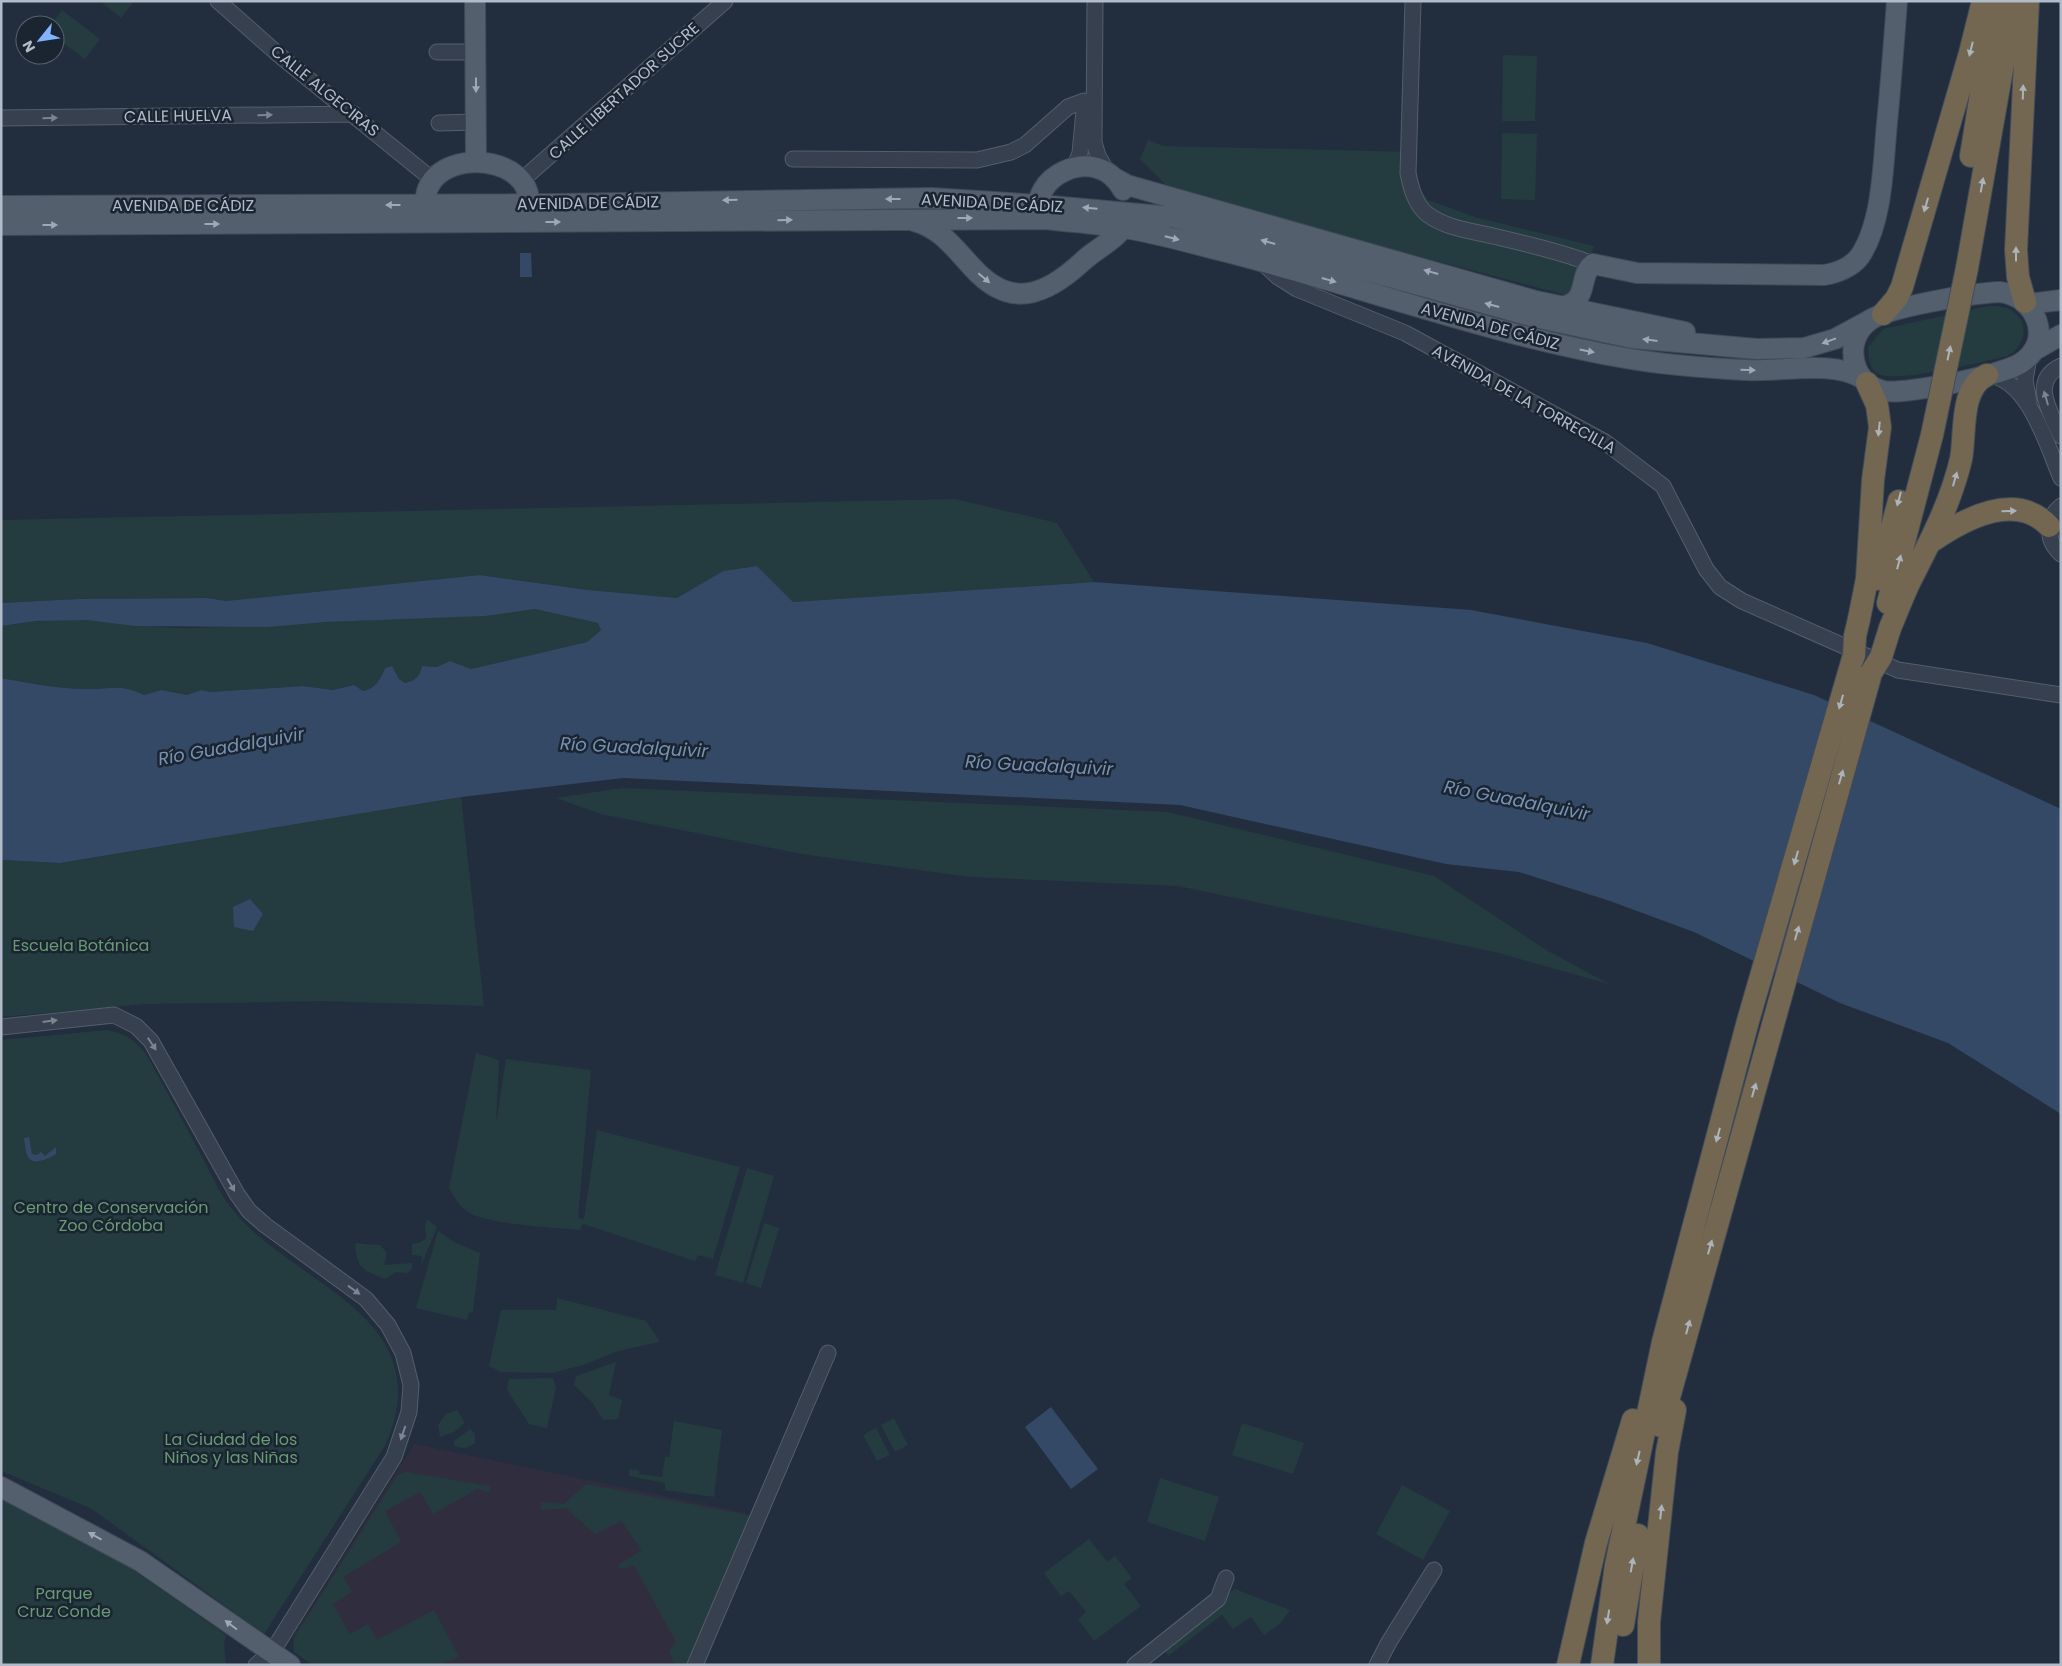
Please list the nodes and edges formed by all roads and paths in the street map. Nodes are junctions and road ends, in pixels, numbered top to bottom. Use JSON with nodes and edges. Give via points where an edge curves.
{"nodes":[{"id":1,"x":218,"y":1,"type":"edge"},
{"id":2,"x":475,"y":1,"type":"edge"},
{"id":3,"x":725,"y":1,"type":"edge"},
{"id":4,"x":1088,"y":1,"type":"edge"},
{"id":5,"x":1095,"y":1,"type":"edge"},
{"id":6,"x":1413,"y":1,"type":"edge"},
{"id":7,"x":1897,"y":1,"type":"edge"},
{"id":8,"x":1983,"y":1,"type":"edge"},
{"id":9,"x":1996,"y":1,"type":"edge"},
{"id":10,"x":2014,"y":1,"type":"edge"},
{"id":11,"x":2028,"y":1,"type":"edge"},
{"id":12,"x":437,"y":52,"type":"dead end"},
{"id":13,"x":475,"y":52,"type":"junction"},
{"id":14,"x":1084,"y":102,"type":"junction"},
{"id":15,"x":354,"y":114,"type":"junction"},
{"id":16,"x":1,"y":118,"type":"edge"},
{"id":17,"x":476,"y":122,"type":"junction"},
{"id":18,"x":439,"y":123,"type":"dead end"},
{"id":19,"x":793,"y":159,"type":"dead end"},
{"id":20,"x":476,"y":162,"type":"junction"},
{"id":21,"x":1075,"y":166,"type":"junction"},
{"id":22,"x":1053,"y":178,"type":"junction"},
{"id":23,"x":433,"y":180,"type":"junction"},
{"id":24,"x":522,"y":180,"type":"junction"},
{"id":25,"x":1120,"y":197,"type":"junction"},
{"id":26,"x":995,"y":202,"type":"junction"},
{"id":27,"x":529,"y":204,"type":"junction"},
{"id":28,"x":1,"y":206,"type":"edge"},
{"id":29,"x":1042,"y":212,"type":"junction"},
{"id":30,"x":426,"y":213,"type":"junction"},
{"id":31,"x":905,"y":219,"type":"junction"},
{"id":32,"x":452,"y":221,"type":"junction"},
{"id":33,"x":1,"y":225,"type":"edge"},
{"id":34,"x":1312,"y":255,"type":"junction"},
{"id":35,"x":1379,"y":257,"type":"junction"},
{"id":36,"x":1261,"y":260,"type":"junction"},
{"id":37,"x":1959,"y":268,"type":"junction"},
{"id":38,"x":1592,"y":272,"type":"junction"},
{"id":39,"x":2061,"y":300,"type":"edge"},
{"id":40,"x":2027,"y":303,"type":"junction"},
{"id":41,"x":1560,"y":307,"type":"junction"},
{"id":42,"x":1877,"y":317,"type":"junction"},
{"id":43,"x":1615,"y":319,"type":"junction"},
{"id":44,"x":2061,"y":335,"type":"edge"},
{"id":45,"x":1804,"y":348,"type":"junction"},
{"id":46,"x":2031,"y":354,"type":"junction"},
{"id":47,"x":2061,"y":366,"type":"edge"},
{"id":48,"x":1988,"y":375,"type":"junction"},
{"id":49,"x":1864,"y":380,"type":"junction"},
{"id":50,"x":2031,"y":411,"type":"junction"},
{"id":51,"x":2061,"y":436,"type":"edge"},
{"id":52,"x":2061,"y":478,"type":"edge"},
{"id":53,"x":2061,"y":506,"type":"edge"},
{"id":54,"x":2049,"y":526,"type":"junction"},
{"id":55,"x":1932,"y":541,"type":"junction"},
{"id":56,"x":2061,"y":554,"type":"edge"},
{"id":57,"x":1874,"y":624,"type":"junction"},
{"id":58,"x":2060,"y":695,"type":"edge"},
{"id":59,"x":1,"y":1027,"type":"edge"},
{"id":60,"x":1687,"y":1291,"type":"junction"},
{"id":61,"x":1663,"y":1342,"type":"junction"},
{"id":62,"x":828,"y":1353,"type":"dead end"},
{"id":63,"x":1680,"y":1360,"type":"junction"},
{"id":64,"x":1,"y":1487,"type":"edge"},
{"id":65,"x":1434,"y":1570,"type":"dead end"},
{"id":66,"x":1226,"y":1578,"type":"dead end"},
{"id":67,"x":272,"y":1652,"type":"junction"},
{"id":68,"x":256,"y":1665,"type":"edge"},
{"id":69,"x":290,"y":1665,"type":"edge"},
{"id":70,"x":695,"y":1665,"type":"edge"},
{"id":71,"x":1135,"y":1665,"type":"edge"},
{"id":72,"x":1378,"y":1665,"type":"edge"},
{"id":73,"x":1568,"y":1665,"type":"edge"},
{"id":74,"x":1602,"y":1665,"type":"edge"},
{"id":75,"x":1618,"y":1665,"type":"edge"},
{"id":76,"x":1649,"y":1665,"type":"edge"}],
"edges":[{"from":1,"to":15,"type":"street","name":"CALLE ALGECIRAS","via":[[279,55]]},
{"from":2,"to":13,"type":"main road"},
{"from":3,"to":24,"type":"street","name":"CALLE LIBERTADOR SUCRE"},
{"from":4,"to":14,"type":"street"},
{"from":5,"to":25,"type":"street","via":[[1094,142]]},
{"from":6,"to":38,"type":"street","via":[[1408,173],[1411,191],[1426,213],[1446,224],[1556,251]]},
{"from":7,"to":38,"type":"main road","via":[[1882,180],[1874,221],[1866,246],[1858,258],[1835,273],[1824,275]]},
{"from":8,"to":42,"type":"highway","one_way":true,"via":[[1904,278],[1896,299]]},
{"from":9,"to":37,"type":"highway"},
{"from":37,"to":10,"type":"highway","one_way":true},
{"from":40,"to":11,"type":"highway","one_way":true,"via":[[2018,277],[2016,250]]},
{"from":12,"to":13,"type":"street"},
{"from":13,"to":17,"type":"main road","one_way":true},
{"from":14,"to":19,"type":"street","via":[[1068,107],[1025,145],[1011,152],[977,160]]},
{"from":14,"to":21,"type":"street","via":[[1080,153]]},
{"from":16,"to":15,"type":"street","name":"CALLE HUELVA","one_way":true},
{"from":15,"to":23,"type":"street","name":"CALLE ALGECIRAS"},
{"from":17,"to":18,"type":"street"},
{"from":17,"to":20,"type":"main road"},
{"from":20,"to":23,"type":"main road","via":[[444,170]]},
{"from":20,"to":24,"type":"main road","via":[[503,169]]},
{"from":21,"to":22,"type":"main road"},
{"from":21,"to":25,"type":"main road","via":[[1089,166]]},
{"from":22,"to":26,"type":"main road"},
{"from":22,"to":29,"type":"main road","via":[[1043,191]]},
{"from":23,"to":30,"type":"main road","via":[[428,188]]},
{"from":24,"to":27,"type":"main road","via":[[528,190]]},
{"from":25,"to":29,"type":"main road","name":"AVENIDA DE CÁDIZ"},
{"from":31,"to":25,"type":"main road","name":"AVENIDA DE CÁDIZ","one_way":true,"via":[[924,224],[941,234],[990,284],[1009,292],[1026,294],[1056,284]]},
{"from":34,"to":25,"type":"main road","name":"AVENIDA DE CÁDIZ","one_way":true,"via":[[1173,217]]},
{"from":25,"to":35,"type":"main road","name":"AVENIDA DE CÁDIZ","via":[[1127,185]]},
{"from":25,"to":36,"type":"main road","name":"AVENIDA DE CÁDIZ","one_way":true},
{"from":26,"to":27,"type":"main road","name":"AVENIDA DE CÁDIZ","one_way":true,"via":[[931,198]]},
{"from":26,"to":29,"type":"main road","name":"AVENIDA DE CÁDIZ"},
{"from":27,"to":30,"type":"main road","name":"AVENIDA DE CÁDIZ"},
{"from":27,"to":32,"type":"main road","via":[[520,213],[472,214]]},
{"from":30,"to":28,"type":"main road","name":"AVENIDA DE CÁDIZ","one_way":true},
{"from":31,"to":29,"type":"main road","name":"AVENIDA DE CÁDIZ","one_way":true},
{"from":30,"to":32,"type":"main road","name":"AVENIDA DE CÁDIZ"},
{"from":33,"to":30,"type":"main road","name":"AVENIDA DE CÁDIZ","one_way":true},
{"from":32,"to":31,"type":"main road","name":"AVENIDA DE CÁDIZ","one_way":true},
{"from":34,"to":35,"type":"main road","name":"AVENIDA DE CÁDIZ","via":[[1347,260]]},
{"from":45,"to":34,"type":"main road","name":"AVENIDA DE CÁDIZ","one_way":true,"via":[[1719,347],[1608,334]]},
{"from":41,"to":35,"type":"main road","name":"AVENIDA DE CÁDIZ","one_way":true},
{"from":36,"to":49,"type":"main road","name":"AVENIDA DE CÁDIZ","one_way":true,"via":[[1563,346],[1691,367],[1833,369],[1851,372]]},
{"from":36,"to":58,"type":"street","name":"AVENIDA DE LA TORRECILLA","via":[[1278,277],[1297,289],[1387,324],[1593,434],[1658,481],[1670,495],[1706,569],[1720,587],[1742,601],[1898,670]]},
{"from":37,"to":57,"type":"highway","via":[[1925,435]]},
{"from":38,"to":41,"type":"main road","via":[[1576,300]]},
{"from":38,"to":43,"type":"main road","via":[[1590,294],[1594,306]]},
{"from":39,"to":40,"type":"main road"},
{"from":40,"to":42,"type":"main road","name":"AVENIDA DE CÁDIZ","via":[[2012,294],[1984,293]]},
{"from":40,"to":46,"type":"main road","via":[[2038,325],[2038,337]]},
{"from":41,"to":43,"type":"main road","name":"AVENIDA DE CÁDIZ"},
{"from":42,"to":45,"type":"main road","name":"AVENIDA DE CÁDIZ","one_way":true,"via":[[1834,340]]},
{"from":42,"to":49,"type":"main road","via":[[1860,330],[1854,344],[1854,362]]},
{"from":43,"to":45,"type":"main road","name":"AVENIDA DE CÁDIZ","via":[[1720,338]]},
{"from":44,"to":46,"type":"main road"},
{"from":46,"to":48,"type":"main road","name":"AVENIDA DE CÁDIZ","via":[[2020,365]]},
{"from":46,"to":50,"type":"street","via":[[2025,380]]},
{"from":51,"to":47,"type":"street","one_way":true,"via":[[2043,390],[2047,376]]},
{"from":48,"to":49,"type":"main road","name":"AVENIDA DE CÁDIZ","via":[[1894,392],[1882,390]]},
{"from":48,"to":50,"type":"street","via":[[2011,384]]},
{"from":55,"to":48,"type":"highway","one_way":true,"via":[[1961,458],[1969,398],[1977,382]]},
{"from":49,"to":57,"type":"highway","one_way":true,"via":[[1877,405],[1880,427],[1873,480],[1868,570]]},
{"from":50,"to":52,"type":"street"},
{"from":53,"to":54,"type":"street","via":[[2053,514]]},
{"from":55,"to":54,"type":"highway","one_way":true,"via":[[1967,519],[1995,512],[2026,511]]},
{"from":54,"to":56,"type":"street","via":[[2052,543]]},
{"from":55,"to":57,"type":"highway","via":[[1910,580]]},
{"from":60,"to":57,"type":"highway","one_way":true,"via":[[1870,673]]},
{"from":57,"to":60,"type":"highway","one_way":true,"via":[[1854,655],[1748,1020]]},
{"from":59,"to":67,"type":"street","one_way":true,"via":[[114,1015],[136,1026],[151,1041],[249,1211],[366,1299],[388,1324],[405,1361],[410,1385],[410,1412],[394,1457]]},
{"from":60,"to":61,"type":"highway"},
{"from":63,"to":60,"type":"highway","one_way":true},
{"from":61,"to":73,"type":"highway","via":[[1650,1369],[1614,1480]]},
{"from":61,"to":74,"type":"highway","one_way":true,"via":[[1620,1546]]},
{"from":62,"to":70,"type":"street"},
{"from":75,"to":63,"type":"highway","one_way":true,"via":[[1632,1562],[1649,1477]]},
{"from":76,"to":63,"type":"highway","one_way":true,"via":[[1649,1622],[1667,1452],[1680,1387]]},
{"from":67,"to":64,"type":"main road","one_way":true,"via":[[140,1561]]},
{"from":65,"to":72,"type":"street"},
{"from":66,"to":71,"type":"street","via":[[1218,1599]]},
{"from":67,"to":68,"type":"street"},
{"from":67,"to":69,"type":"main road"}]}
